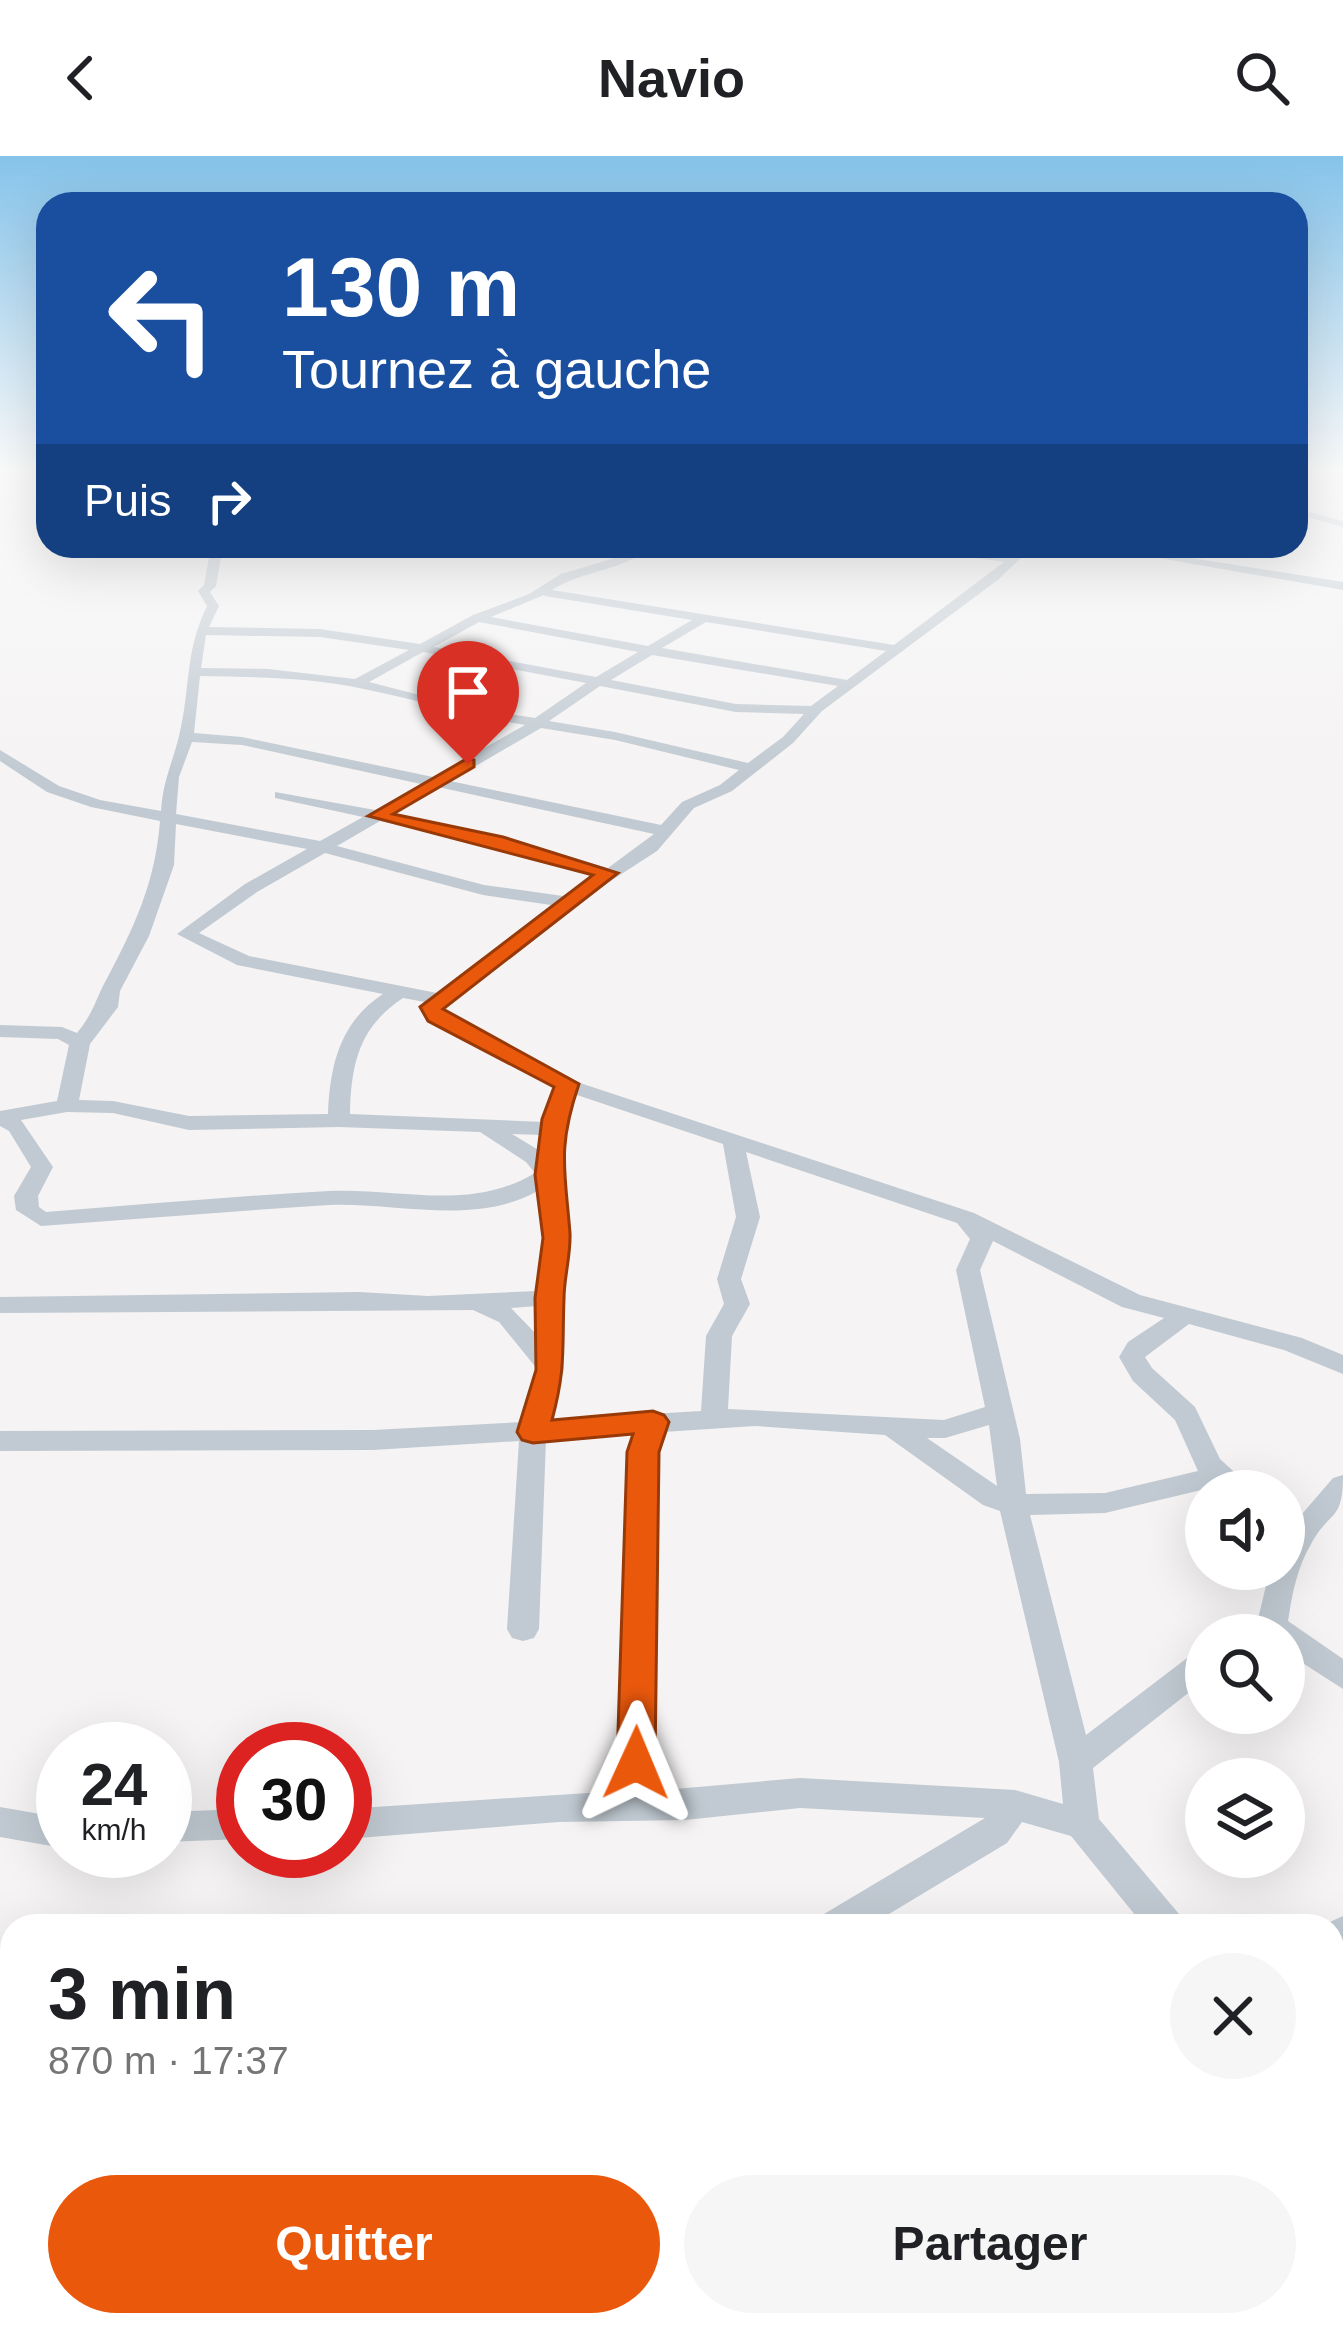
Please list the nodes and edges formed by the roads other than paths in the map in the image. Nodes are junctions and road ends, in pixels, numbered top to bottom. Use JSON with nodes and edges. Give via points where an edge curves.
{"nodes":[{"id":1,"x":213,"y":570,"type":"edge"},
{"id":2,"x":586,"y":570,"type":"edge"},
{"id":3,"x":1000,"y":570,"type":"edge"},
{"id":4,"x":1243,"y":570,"type":"edge"},
{"id":5,"x":1343,"y":586,"type":"edge"},
{"id":6,"x":544,"y":592,"type":"junction"},
{"id":7,"x":706,"y":617,"type":"junction"},
{"id":8,"x":477,"y":618,"type":"junction"},
{"id":9,"x":201,"y":631,"type":"junction"},
{"id":10,"x":418,"y":649,"type":"junction"},
{"id":11,"x":896,"y":649,"type":"junction"},
{"id":12,"x":649,"y":650,"type":"junction"},
{"id":13,"x":192,"y":672,"type":"junction"},
{"id":14,"x":598,"y":681,"type":"junction"},
{"id":15,"x":356,"y":683,"type":"junction"},
{"id":16,"x":849,"y":684,"type":"junction"},
{"id":17,"x":814,"y":710,"type":"junction"},
{"id":18,"x":537,"y":724,"type":"junction"},
{"id":19,"x":186,"y":736,"type":"junction"},
{"id":20,"x":0,"y":754,"type":"edge"},
{"id":21,"x":748,"y":768,"type":"junction"},
{"id":22,"x":434,"y":783,"type":"junction"},
{"id":23,"x":281,"y":795,"type":"dead end"},
{"id":24,"x":377,"y":816,"type":"junction"},
{"id":25,"x":168,"y":817,"type":"junction"},
{"id":26,"x":665,"y":831,"type":"junction"},
{"id":27,"x":323,"y":848,"type":"junction"},
{"id":28,"x":608,"y":873,"type":"junction"},
{"id":29,"x":566,"y":902,"type":"junction"},
{"id":30,"x":143,"y":927,"type":"junction"},
{"id":31,"x":190,"y":929,"type":"junction"},
{"id":32,"x":400,"y":991,"type":"junction"},
{"id":33,"x":438,"y":999,"type":"junction"},
{"id":34,"x":0,"y":1031,"type":"edge"},
{"id":35,"x":80,"y":1042,"type":"junction"},
{"id":36,"x":567,"y":1084,"type":"junction"},
{"id":37,"x":67,"y":1106,"type":"junction"},
{"id":38,"x":339,"y":1120,"type":"junction"},
{"id":39,"x":487,"y":1128,"type":"junction"},
{"id":40,"x":554,"y":1129,"type":"junction"},
{"id":41,"x":733,"y":1141,"type":"junction"},
{"id":42,"x":548,"y":1175,"type":"junction"},
{"id":43,"x":966,"y":1218,"type":"junction"},
{"id":44,"x":550,"y":1298,"type":"junction"},
{"id":45,"x":475,"y":1301,"type":"junction"},
{"id":46,"x":0,"y":1305,"type":"edge"},
{"id":47,"x":1188,"y":1313,"type":"junction"},
{"id":48,"x":1343,"y":1365,"type":"edge"},
{"id":49,"x":551,"y":1370,"type":"junction"},
{"id":50,"x":1000,"y":1412,"type":"junction"},
{"id":51,"x":713,"y":1417,"type":"junction"},
{"id":52,"x":653,"y":1422,"type":"junction"},
{"id":53,"x":891,"y":1426,"type":"junction"},
{"id":54,"x":533,"y":1432,"type":"junction"},
{"id":55,"x":0,"y":1442,"type":"edge"},
{"id":56,"x":1220,"y":1470,"type":"edge"},
{"id":57,"x":1343,"y":1486,"type":"edge"},
{"id":58,"x":1185,"y":1491,"type":"edge"},
{"id":59,"x":1013,"y":1505,"type":"junction"},
{"id":60,"x":1305,"y":1516,"type":"edge"},
{"id":61,"x":523,"y":1629,"type":"dead end"},
{"id":62,"x":1305,"y":1654,"type":"edge"},
{"id":63,"x":1343,"y":1676,"type":"edge"},
{"id":64,"x":1185,"y":1678,"type":"edge"},
{"id":65,"x":1076,"y":1762,"type":"junction"},
{"id":66,"x":1015,"y":1805,"type":"junction"},
{"id":67,"x":635,"y":1806,"type":"junction"},
{"id":68,"x":0,"y":1822,"type":"edge"},
{"id":69,"x":372,"y":1822,"type":"edge"},
{"id":70,"x":1082,"y":1824,"type":"junction"},
{"id":71,"x":36,"y":1828,"type":"edge"},
{"id":72,"x":857,"y":1914,"type":"edge"},
{"id":73,"x":1156,"y":1914,"type":"edge"}],
"edges":[{"from":1,"to":9,"type":"street","via":[[204,591],[213,606]]},
{"from":2,"to":6,"type":"street"},
{"from":3,"to":11,"type":"street"},
{"from":4,"to":5,"type":"street"},
{"from":6,"to":7,"type":"street"},
{"from":6,"to":8,"type":"street"},
{"from":7,"to":11,"type":"street"},
{"from":7,"to":12,"type":"street"},
{"from":8,"to":10,"type":"street"},
{"from":8,"to":12,"type":"street"},
{"from":9,"to":10,"type":"street","via":[[320,633]]},
{"from":9,"to":13,"type":"street"},
{"from":10,"to":14,"type":"street"},
{"from":10,"to":15,"type":"street"},
{"from":11,"to":16,"type":"street"},
{"from":12,"to":14,"type":"street"},
{"from":12,"to":16,"type":"street"},
{"from":13,"to":15,"type":"street"},
{"from":13,"to":19,"type":"street"},
{"from":14,"to":17,"type":"street","via":[[736,708]]},
{"from":14,"to":18,"type":"street"},
{"from":15,"to":18,"type":"street"},
{"from":16,"to":17,"type":"street"},
{"from":17,"to":21,"type":"street"},
{"from":18,"to":21,"type":"street"},
{"from":18,"to":22,"type":"street"},
{"from":19,"to":22,"type":"street"},
{"from":19,"to":25,"type":"street"},
{"from":20,"to":25,"type":"street","via":[[53,789]]},
{"from":21,"to":26,"type":"street","via":[[688,805]]},
{"from":22,"to":24,"type":"street"},
{"from":22,"to":26,"type":"street"},
{"from":23,"to":24,"type":"street"},
{"from":24,"to":27,"type":"street"},
{"from":24,"to":28,"type":"street"},
{"from":25,"to":27,"type":"street"},
{"from":25,"to":30,"type":"street","via":[[165,865]]},
{"from":26,"to":28,"type":"street"},
{"from":27,"to":29,"type":"street","via":[[397,871]]},
{"from":27,"to":31,"type":"street"},
{"from":28,"to":29,"type":"street"},
{"from":29,"to":33,"type":"street"},
{"from":30,"to":31,"type":"street"},
{"from":30,"to":35,"type":"street","via":[[100,1022]]},
{"from":31,"to":32,"type":"street","via":[[186,934],[244,961]]},
{"from":32,"to":33,"type":"street"},
{"from":32,"to":38,"type":"street","via":[[351,1033]]},
{"from":33,"to":36,"type":"street","via":[[431,1007],[436,1017]]},
{"from":34,"to":35,"type":"street","via":[[62,1033]]},
{"from":35,"to":37,"type":"street"},
{"from":36,"to":40,"type":"street"},
{"from":36,"to":41,"type":"street"},
{"from":37,"to":38,"type":"street","via":[[189,1123]]},
{"from":37,"to":42,"type":"street","via":[[0,1117],[17,1127],[41,1167],[26,1196],[41,1220],[334,1198],[482,1204]]},
{"from":38,"to":39,"type":"street"},
{"from":39,"to":40,"type":"street"},
{"from":39,"to":42,"type":"street"},
{"from":40,"to":42,"type":"street"},
{"from":41,"to":43,"type":"street"},
{"from":41,"to":51,"type":"street","via":[[748,1216],[728,1280],[737,1304],[719,1336]]},
{"from":42,"to":44,"type":"street","via":[[557,1238]]},
{"from":43,"to":47,"type":"street","via":[[1131,1300]]},
{"from":43,"to":50,"type":"street","via":[[982,1238],[968,1270]]},
{"from":44,"to":45,"type":"street"},
{"from":44,"to":49,"type":"street"},
{"from":45,"to":46,"type":"street"},
{"from":45,"to":49,"type":"street","via":[[508,1316]]},
{"from":47,"to":48,"type":"street"},
{"from":47,"to":56,"type":"street","via":[[1132,1357],[1156,1392],[1184,1412]]},
{"from":49,"to":54,"type":"street"},
{"from":50,"to":53,"type":"street","via":[[945,1429]]},
{"from":50,"to":59,"type":"street"},
{"from":51,"to":52,"type":"street"},
{"from":51,"to":53,"type":"street"},
{"from":52,"to":54,"type":"street"},
{"from":52,"to":67,"type":"street","via":[[641,1488]]},
{"from":53,"to":59,"type":"street"},
{"from":54,"to":55,"type":"street"},
{"from":54,"to":61,"type":"street"},
{"from":57,"to":60,"type":"street"},
{"from":58,"to":59,"type":"street"},
{"from":59,"to":65,"type":"street"},
{"from":62,"to":63,"type":"street"},
{"from":64,"to":65,"type":"street"},
{"from":65,"to":70,"type":"street"},
{"from":66,"to":67,"type":"street","via":[[800,1793]]},
{"from":66,"to":70,"type":"street"},
{"from":66,"to":72,"type":"street","via":[[995,1832]]},
{"from":67,"to":69,"type":"street"},
{"from":68,"to":71,"type":"street"},
{"from":70,"to":73,"type":"street"}]}
